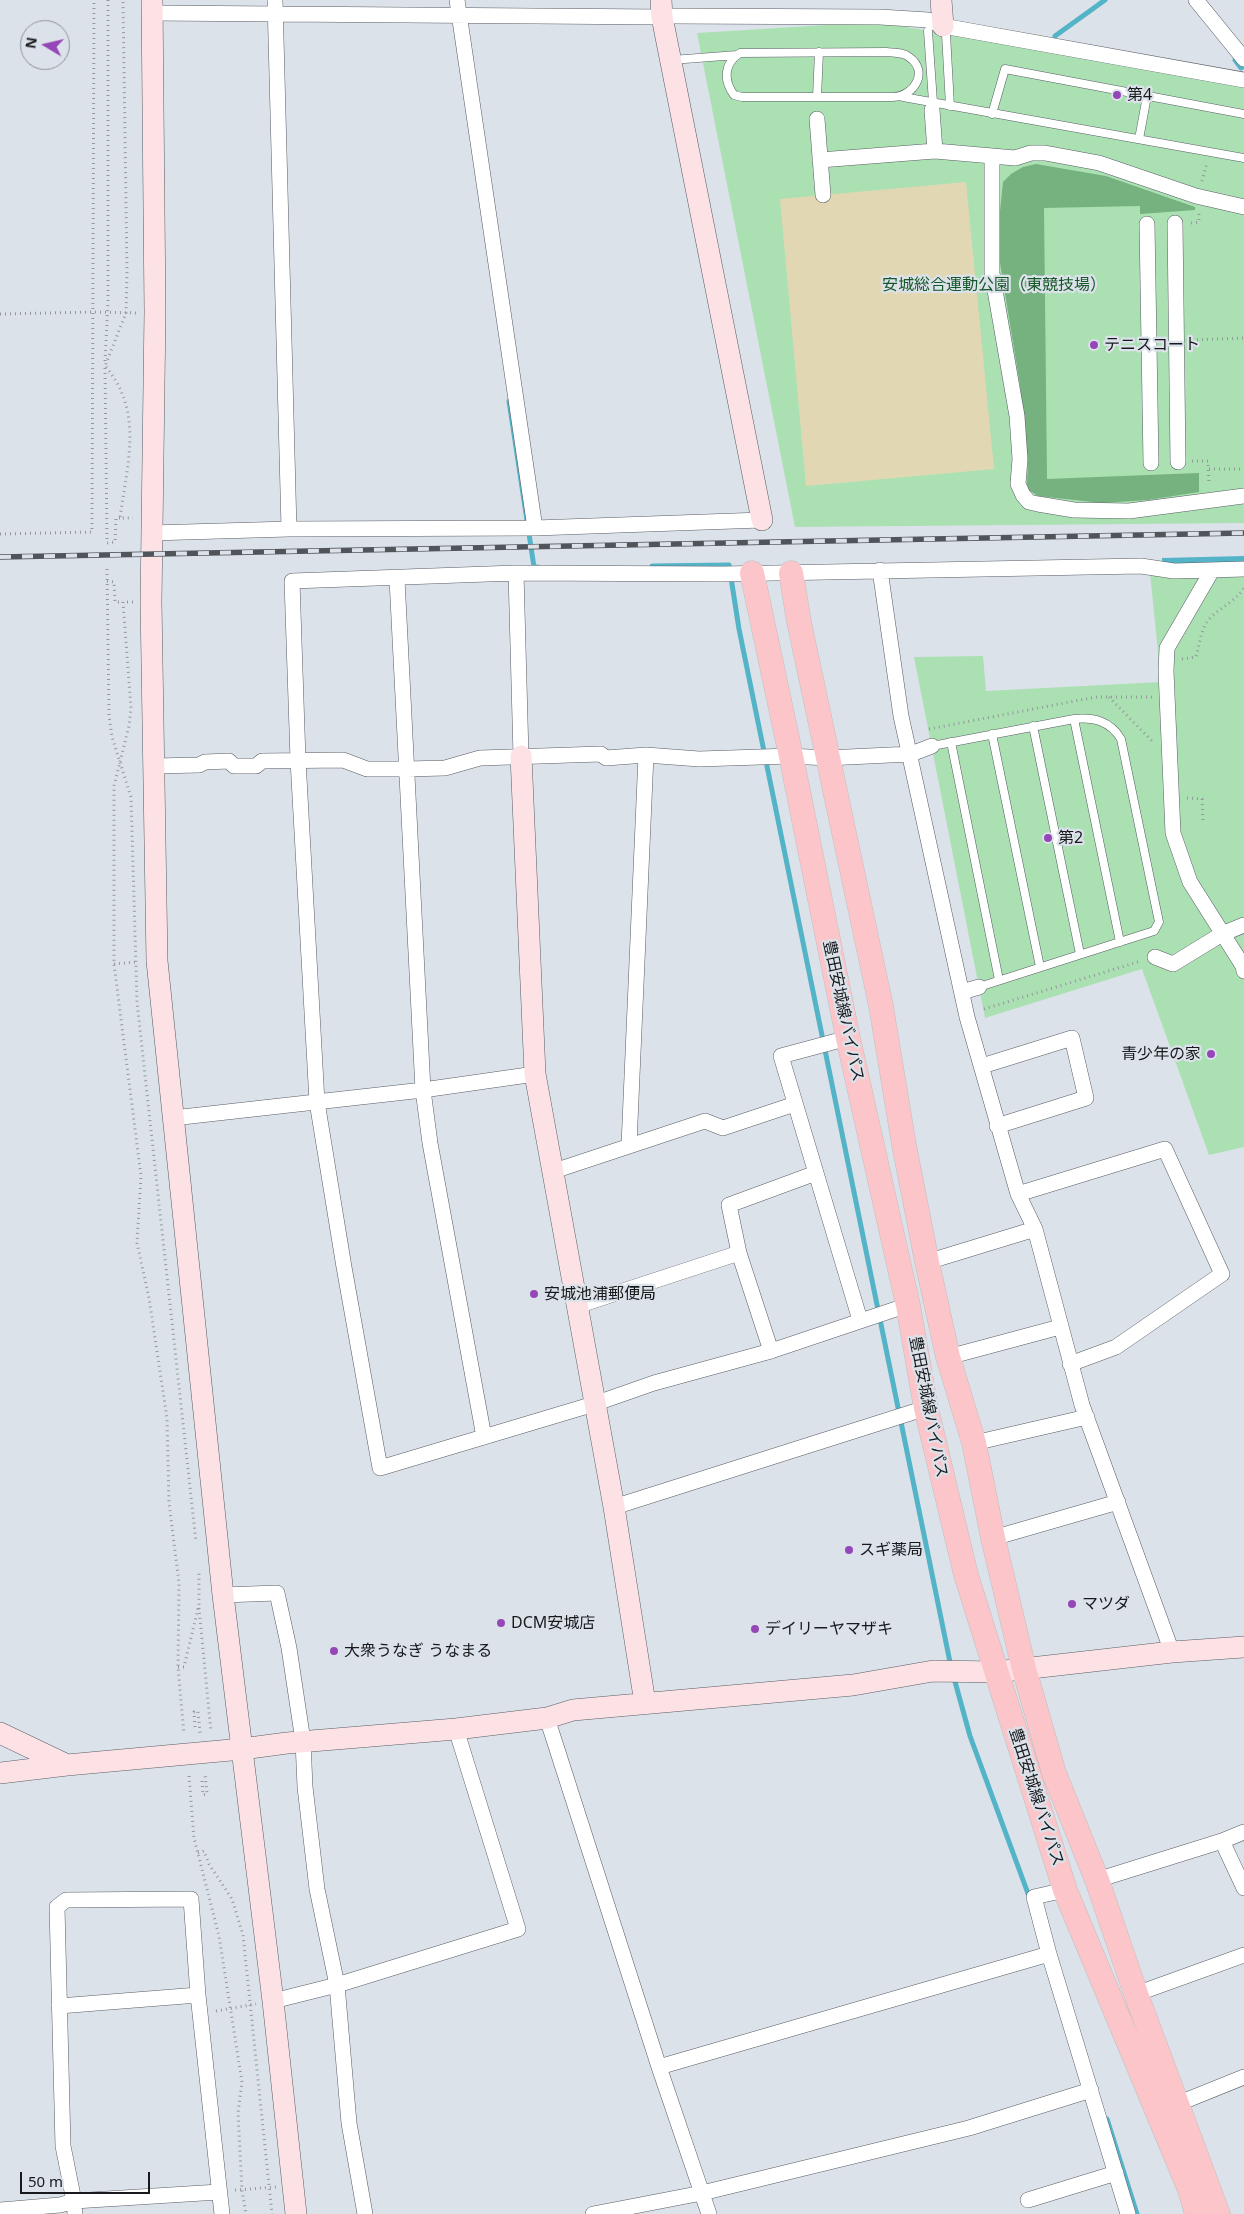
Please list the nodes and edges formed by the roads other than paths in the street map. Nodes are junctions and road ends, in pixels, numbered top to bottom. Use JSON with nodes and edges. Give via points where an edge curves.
{"nodes":[{"id":1,"x":941,"y":0,"type":"edge"},
{"id":2,"x":1196,"y":0,"type":"edge"},
{"id":3,"x":275,"y":6,"type":"edge"},
{"id":4,"x":152,"y":7,"type":"edge"},
{"id":5,"x":458,"y":8,"type":"edge"},
{"id":6,"x":666,"y":8,"type":"edge"},
{"id":7,"x":938,"y":27,"type":"junction"},
{"id":8,"x":819,"y":52,"type":"junction"},
{"id":9,"x":737,"y":54,"type":"junction"},
{"id":10,"x":1244,"y":59,"type":"edge"},
{"id":11,"x":670,"y":61,"type":"junction"},
{"id":12,"x":1244,"y":80,"type":"edge"},
{"id":13,"x":1148,"y":96,"type":"junction"},
{"id":14,"x":817,"y":97,"type":"junction"},
{"id":15,"x":901,"y":97,"type":"junction"},
{"id":16,"x":932,"y":106,"type":"junction"},
{"id":17,"x":950,"y":106,"type":"junction"},
{"id":18,"x":992,"y":114,"type":"junction"},
{"id":19,"x":1244,"y":114,"type":"edge"},
{"id":20,"x":817,"y":119,"type":"dead end"},
{"id":21,"x":1139,"y":139,"type":"junction"},
{"id":22,"x":935,"y":151,"type":"junction"},
{"id":23,"x":992,"y":156,"type":"junction"},
{"id":24,"x":1244,"y":158,"type":"edge"},
{"id":25,"x":820,"y":160,"type":"junction"},
{"id":26,"x":823,"y":195,"type":"dead end"},
{"id":27,"x":1244,"y":207,"type":"edge"},
{"id":28,"x":1175,"y":223,"type":"dead end"},
{"id":29,"x":1146,"y":224,"type":"dead end"},
{"id":30,"x":1178,"y":462,"type":"dead end"},
{"id":31,"x":1151,"y":464,"type":"dead end"},
{"id":32,"x":1244,"y":496,"type":"edge"},
{"id":33,"x":762,"y":520,"type":"joint"},
{"id":34,"x":151,"y":525,"type":"junction"},
{"id":35,"x":535,"y":528,"type":"junction"},
{"id":36,"x":289,"y":529,"type":"junction"},
{"id":37,"x":1244,"y":569,"type":"edge"},
{"id":38,"x":880,"y":570,"type":"junction"},
{"id":39,"x":516,"y":573,"type":"junction"},
{"id":40,"x":752,"y":573,"type":"junction"},
{"id":41,"x":791,"y":573,"type":"junction"},
{"id":42,"x":1210,"y":574,"type":"dead end"},
{"id":43,"x":397,"y":578,"type":"junction"},
{"id":44,"x":1074,"y":718,"type":"junction"},
{"id":45,"x":1033,"y":726,"type":"junction"},
{"id":46,"x":992,"y":734,"type":"junction"},
{"id":47,"x":951,"y":742,"type":"junction"},
{"id":48,"x":932,"y":746,"type":"joint"},
{"id":49,"x":911,"y":754,"type":"junction"},
{"id":50,"x":646,"y":755,"type":"junction"},
{"id":51,"x":521,"y":756,"type":"junction"},
{"id":52,"x":791,"y":756,"type":"junction"},
{"id":53,"x":827,"y":758,"type":"junction"},
{"id":54,"x":298,"y":760,"type":"junction"},
{"id":55,"x":154,"y":766,"type":"junction"},
{"id":56,"x":407,"y":769,"type":"junction"},
{"id":57,"x":1244,"y":925,"type":"edge"},
{"id":58,"x":1222,"y":934,"type":"junction"},
{"id":59,"x":1120,"y":942,"type":"junction"},
{"id":60,"x":1080,"y":954,"type":"junction"},
{"id":61,"x":1155,"y":957,"type":"road end"},
{"id":62,"x":1040,"y":967,"type":"junction"},
{"id":63,"x":1244,"y":971,"type":"edge"},
{"id":64,"x":999,"y":980,"type":"junction"},
{"id":65,"x":979,"y":987,"type":"joint"},
{"id":66,"x":962,"y":992,"type":"junction"},
{"id":67,"x":848,"y":1038,"type":"junction"},
{"id":68,"x":982,"y":1066,"type":"junction"},
{"id":69,"x":535,"y":1074,"type":"junction"},
{"id":70,"x":423,"y":1090,"type":"junction"},
{"id":71,"x":317,"y":1102,"type":"junction"},
{"id":72,"x":795,"y":1104,"type":"junction"},
{"id":73,"x":172,"y":1118,"type":"junction"},
{"id":74,"x":997,"y":1126,"type":"junction"},
{"id":75,"x":629,"y":1145,"type":"junction"},
{"id":76,"x":554,"y":1171,"type":"junction"},
{"id":77,"x":816,"y":1173,"type":"junction"},
{"id":78,"x":1018,"y":1194,"type":"junction"},
{"id":79,"x":1034,"y":1229,"type":"junction"},
{"id":80,"x":739,"y":1253,"type":"junction"},
{"id":81,"x":928,"y":1262,"type":"junction"},
{"id":82,"x":908,"y":1304,"type":"junction"},
{"id":83,"x":577,"y":1306,"type":"junction"},
{"id":84,"x":860,"y":1320,"type":"junction"},
{"id":85,"x":1060,"y":1327,"type":"junction"},
{"id":86,"x":771,"y":1351,"type":"junction"},
{"id":87,"x":948,"y":1357,"type":"junction"},
{"id":88,"x":1070,"y":1364,"type":"junction"},
{"id":89,"x":594,"y":1404,"type":"junction"},
{"id":90,"x":926,"y":1408,"type":"junction"},
{"id":91,"x":1086,"y":1417,"type":"junction"},
{"id":92,"x":484,"y":1437,"type":"junction"},
{"id":93,"x":974,"y":1443,"type":"junction"},
{"id":94,"x":1118,"y":1502,"type":"junction"},
{"id":95,"x":614,"y":1507,"type":"junction"},
{"id":96,"x":993,"y":1538,"type":"junction"},
{"id":97,"x":224,"y":1596,"type":"junction"},
{"id":98,"x":1244,"y":1648,"type":"edge"},
{"id":99,"x":1172,"y":1652,"type":"junction"},
{"id":100,"x":1024,"y":1669,"type":"junction"},
{"id":101,"x":996,"y":1672,"type":"junction"},
{"id":102,"x":645,"y":1704,"type":"junction"},
{"id":103,"x":547,"y":1718,"type":"junction"},
{"id":104,"x":456,"y":1728,"type":"junction"},
{"id":105,"x":0,"y":1733,"type":"edge"},
{"id":106,"x":303,"y":1741,"type":"junction"},
{"id":107,"x":242,"y":1749,"type":"junction"},
{"id":108,"x":66,"y":1765,"type":"junction"},
{"id":109,"x":0,"y":1773,"type":"edge"},
{"id":110,"x":1244,"y":1832,"type":"edge"},
{"id":111,"x":1222,"y":1842,"type":"junction"},
{"id":112,"x":1097,"y":1880,"type":"junction"},
{"id":113,"x":1244,"y":1888,"type":"edge"},
{"id":114,"x":1066,"y":1890,"type":"junction"},
{"id":115,"x":1049,"y":1954,"type":"junction"},
{"id":116,"x":1244,"y":1955,"type":"edge"},
{"id":117,"x":337,"y":1985,"type":"junction"},
{"id":118,"x":1136,"y":1994,"type":"junction"},
{"id":119,"x":198,"y":1996,"type":"junction"},
{"id":120,"x":273,"y":2001,"type":"junction"},
{"id":121,"x":59,"y":2006,"type":"junction"},
{"id":122,"x":659,"y":2067,"type":"junction"},
{"id":123,"x":1244,"y":2077,"type":"edge"},
{"id":124,"x":1091,"y":2090,"type":"junction"},
{"id":125,"x":1177,"y":2104,"type":"junction"},
{"id":126,"x":1116,"y":2173,"type":"junction"},
{"id":127,"x":220,"y":2192,"type":"junction"},
{"id":128,"x":702,"y":2193,"type":"junction"},
{"id":129,"x":1028,"y":2200,"type":"dead end"},
{"id":130,"x":74,"y":2207,"type":"edge"},
{"id":131,"x":0,"y":2210,"type":"edge"},
{"id":132,"x":222,"y":2214,"type":"edge"},
{"id":133,"x":296,"y":2214,"type":"edge"},
{"id":134,"x":364,"y":2214,"type":"edge"},
{"id":135,"x":593,"y":2214,"type":"edge"},
{"id":136,"x":709,"y":2214,"type":"edge"},
{"id":137,"x":1128,"y":2214,"type":"edge"},
{"id":138,"x":1197,"y":2214,"type":"edge"},
{"id":139,"x":1218,"y":2214,"type":"edge"}],
"edges":[{"from":1,"to":7,"type":"street"},
{"from":2,"to":10,"type":"street"},
{"from":3,"to":4,"type":"street"},
{"from":3,"to":5,"type":"street"},
{"from":3,"to":36,"type":"street"},
{"from":4,"to":34,"type":"street","via":[[155,312]]},
{"from":5,"to":6,"type":"street"},
{"from":5,"to":35,"type":"street"},
{"from":6,"to":7,"type":"street","via":[[880,17]]},
{"from":6,"to":11,"type":"street"},
{"from":7,"to":12,"type":"street"},
{"from":7,"to":16,"type":"lane"},
{"from":7,"to":17,"type":"lane"},
{"from":8,"to":9,"type":"lane"},
{"from":8,"to":14,"type":"lane"},
{"from":8,"to":15,"type":"lane","via":[[886,52],[909,57],[918,69],[917,83]]},
{"from":9,"to":11,"type":"lane"},
{"from":9,"to":14,"type":"lane","via":[[726,72],[729,88],[734,94],[742,98]]},
{"from":11,"to":33,"type":"street"},
{"from":13,"to":18,"type":"lane","via":[[1005,69]]},
{"from":13,"to":19,"type":"lane"},
{"from":13,"to":21,"type":"lane"},
{"from":14,"to":15,"type":"lane"},
{"from":15,"to":16,"type":"lane"},
{"from":16,"to":17,"type":"lane"},
{"from":16,"to":22,"type":"street"},
{"from":17,"to":18,"type":"lane"},
{"from":18,"to":21,"type":"lane"},
{"from":20,"to":25,"type":"street"},
{"from":21,"to":24,"type":"lane"},
{"from":22,"to":23,"type":"street"},
{"from":22,"to":25,"type":"street"},
{"from":23,"to":27,"type":"street","via":[[1015,158],[1045,153],[1099,163],[1198,197]]},
{"from":23,"to":32,"type":"street","via":[[992,273],[1017,416],[1018,484],[1022,495],[1028,502],[1102,511],[1129,511]]},
{"from":25,"to":26,"type":"street"},
{"from":28,"to":30,"type":"street"},
{"from":29,"to":31,"type":"street"},
{"from":33,"to":35,"type":"street"},
{"from":34,"to":36,"type":"street"},
{"from":34,"to":55,"type":"street"},
{"from":35,"to":36,"type":"street"},
{"from":37,"to":38,"type":"street","via":[[1174,570],[1141,566]]},
{"from":38,"to":41,"type":"street"},
{"from":38,"to":49,"type":"street","via":[[901,716]]},
{"from":39,"to":40,"type":"street"},
{"from":39,"to":43,"type":"street"},
{"from":39,"to":51,"type":"street"},
{"from":40,"to":41,"type":"street"},
{"from":40,"to":52,"type":"main road","name":"豊田安城線バイパス"},
{"from":41,"to":53,"type":"main road","name":"豊田安城線バイパス"},
{"from":42,"to":58,"type":"street","via":[[1168,648],[1166,671],[1173,833],[1190,882]]},
{"from":43,"to":54,"type":"street","via":[[292,581]]},
{"from":43,"to":56,"type":"street"},
{"from":44,"to":45,"type":"lane"},
{"from":44,"to":59,"type":"lane"},
{"from":44,"to":59,"type":"lane","via":[[1103,721],[1121,739],[1160,922],[1154,931]]},
{"from":45,"to":46,"type":"lane"},
{"from":45,"to":60,"type":"lane"},
{"from":46,"to":47,"type":"lane"},
{"from":46,"to":62,"type":"lane"},
{"from":47,"to":48,"type":"lane"},
{"from":47,"to":64,"type":"lane"},
{"from":48,"to":49,"type":"street"},
{"from":49,"to":53,"type":"street"},
{"from":49,"to":66,"type":"street"},
{"from":50,"to":51,"type":"street","via":[[606,758],[601,754]]},
{"from":50,"to":52,"type":"street","via":[[699,759]]},
{"from":50,"to":75,"type":"street"},
{"from":51,"to":56,"type":"street","via":[[480,758],[445,768]]},
{"from":51,"to":69,"type":"street"},
{"from":52,"to":53,"type":"street"},
{"from":52,"to":67,"type":"main road","name":"豊田安城線バイパス"},
{"from":53,"to":81,"type":"main road","name":"豊田安城線バイパス","via":[[881,1006]]},
{"from":54,"to":55,"type":"street","via":[[262,761],[256,766],[234,766],[229,761]]},
{"from":54,"to":56,"type":"street","via":[[343,760],[367,769]]},
{"from":54,"to":71,"type":"street"},
{"from":55,"to":73,"type":"street","via":[[157,961]]},
{"from":56,"to":70,"type":"street"},
{"from":57,"to":58,"type":"street"},
{"from":58,"to":61,"type":"street","via":[[1173,964]]},
{"from":58,"to":63,"type":"street"},
{"from":59,"to":60,"type":"lane"},
{"from":60,"to":62,"type":"lane"},
{"from":62,"to":64,"type":"lane"},
{"from":64,"to":65,"type":"lane"},
{"from":65,"to":66,"type":"street"},
{"from":66,"to":68,"type":"street"},
{"from":67,"to":72,"type":"street","via":[[781,1056]]},
{"from":67,"to":82,"type":"main road","name":"豊田安城線バイパス"},
{"from":68,"to":74,"type":"street"},
{"from":68,"to":74,"type":"street","via":[[1072,1038],[1086,1098]]},
{"from":69,"to":70,"type":"street"},
{"from":69,"to":76,"type":"street"},
{"from":70,"to":71,"type":"street"},
{"from":70,"to":92,"type":"street"},
{"from":71,"to":73,"type":"street"},
{"from":71,"to":92,"type":"street","via":[[380,1468]]},
{"from":72,"to":75,"type":"street","via":[[724,1128],[705,1120]]},
{"from":72,"to":77,"type":"street"},
{"from":73,"to":97,"type":"street"},
{"from":74,"to":78,"type":"street"},
{"from":75,"to":76,"type":"street"},
{"from":76,"to":83,"type":"street"},
{"from":77,"to":80,"type":"street","via":[[728,1205]]},
{"from":77,"to":84,"type":"street"},
{"from":78,"to":79,"type":"street"},
{"from":78,"to":88,"type":"street","via":[[1165,1149],[1222,1274],[1116,1347]]},
{"from":79,"to":81,"type":"street"},
{"from":79,"to":85,"type":"street"},
{"from":80,"to":83,"type":"street"},
{"from":80,"to":86,"type":"street"},
{"from":81,"to":87,"type":"main road","name":"豊田安城線バイパス"},
{"from":82,"to":84,"type":"street"},
{"from":82,"to":90,"type":"main road","name":"豊田安城線バイパス"},
{"from":83,"to":89,"type":"street"},
{"from":84,"to":86,"type":"street"},
{"from":85,"to":87,"type":"street"},
{"from":85,"to":88,"type":"street"},
{"from":86,"to":89,"type":"street","via":[[654,1383]]},
{"from":87,"to":93,"type":"main road","name":"豊田安城線バイパス"},
{"from":88,"to":91,"type":"street"},
{"from":89,"to":92,"type":"street"},
{"from":89,"to":95,"type":"street"},
{"from":90,"to":95,"type":"street"},
{"from":90,"to":101,"type":"main road","name":"豊田安城線バイパス","via":[[966,1575]]},
{"from":91,"to":93,"type":"street"},
{"from":91,"to":94,"type":"street"},
{"from":93,"to":96,"type":"main road","name":"豊田安城線バイパス"},
{"from":94,"to":96,"type":"street"},
{"from":94,"to":99,"type":"street"},
{"from":95,"to":102,"type":"street"},
{"from":96,"to":100,"type":"main road","name":"豊田安城線バイパス"},
{"from":97,"to":106,"type":"street","via":[[276,1593],[290,1648]]},
{"from":97,"to":107,"type":"street"},
{"from":98,"to":99,"type":"street"},
{"from":99,"to":100,"type":"street"},
{"from":100,"to":101,"type":"street"},
{"from":100,"to":112,"type":"main road","name":"豊田安城線バイパス","via":[[1054,1774]]},
{"from":101,"to":102,"type":"street","via":[[933,1671],[852,1685]]},
{"from":101,"to":114,"type":"main road","name":"豊田安城線バイパス"},
{"from":102,"to":103,"type":"street","via":[[573,1710]]},
{"from":103,"to":104,"type":"street"},
{"from":103,"to":122,"type":"street"},
{"from":104,"to":106,"type":"street"},
{"from":104,"to":117,"type":"street","via":[[518,1929]]},
{"from":105,"to":108,"type":"street"},
{"from":106,"to":107,"type":"street"},
{"from":106,"to":117,"type":"street","via":[[317,1889]]},
{"from":107,"to":108,"type":"street"},
{"from":107,"to":120,"type":"street"},
{"from":108,"to":109,"type":"street"},
{"from":110,"to":111,"type":"street"},
{"from":111,"to":112,"type":"street"},
{"from":111,"to":113,"type":"street"},
{"from":112,"to":118,"type":"main road","name":"豊田安城線バイパス"},
{"from":114,"to":115,"type":"street","via":[[1034,1897]]},
{"from":114,"to":138,"type":"main road","name":"豊田安城線バイパス","via":[[1190,2190]]},
{"from":115,"to":122,"type":"street"},
{"from":115,"to":124,"type":"street"},
{"from":116,"to":118,"type":"street"},
{"from":117,"to":120,"type":"street"},
{"from":117,"to":134,"type":"street","via":[[349,2123]]},
{"from":118,"to":125,"type":"main road","name":"豊田安城線バイパス"},
{"from":119,"to":121,"type":"street"},
{"from":119,"to":121,"type":"street","via":[[192,1899],[66,1900],[57,1907]]},
{"from":119,"to":127,"type":"street"},
{"from":120,"to":133,"type":"street"},
{"from":121,"to":130,"type":"street","via":[[63,2146]]},
{"from":122,"to":128,"type":"street"},
{"from":123,"to":125,"type":"street"},
{"from":124,"to":126,"type":"street"},
{"from":124,"to":128,"type":"street","via":[[969,2128]]},
{"from":125,"to":139,"type":"main road","name":"豊田安城線バイパス"},
{"from":126,"to":129,"type":"street"},
{"from":126,"to":137,"type":"street"},
{"from":127,"to":130,"type":"street"},
{"from":127,"to":132,"type":"street"},
{"from":128,"to":135,"type":"street"},
{"from":128,"to":136,"type":"street"},
{"from":130,"to":131,"type":"street","via":[[60,2205]]}]}
